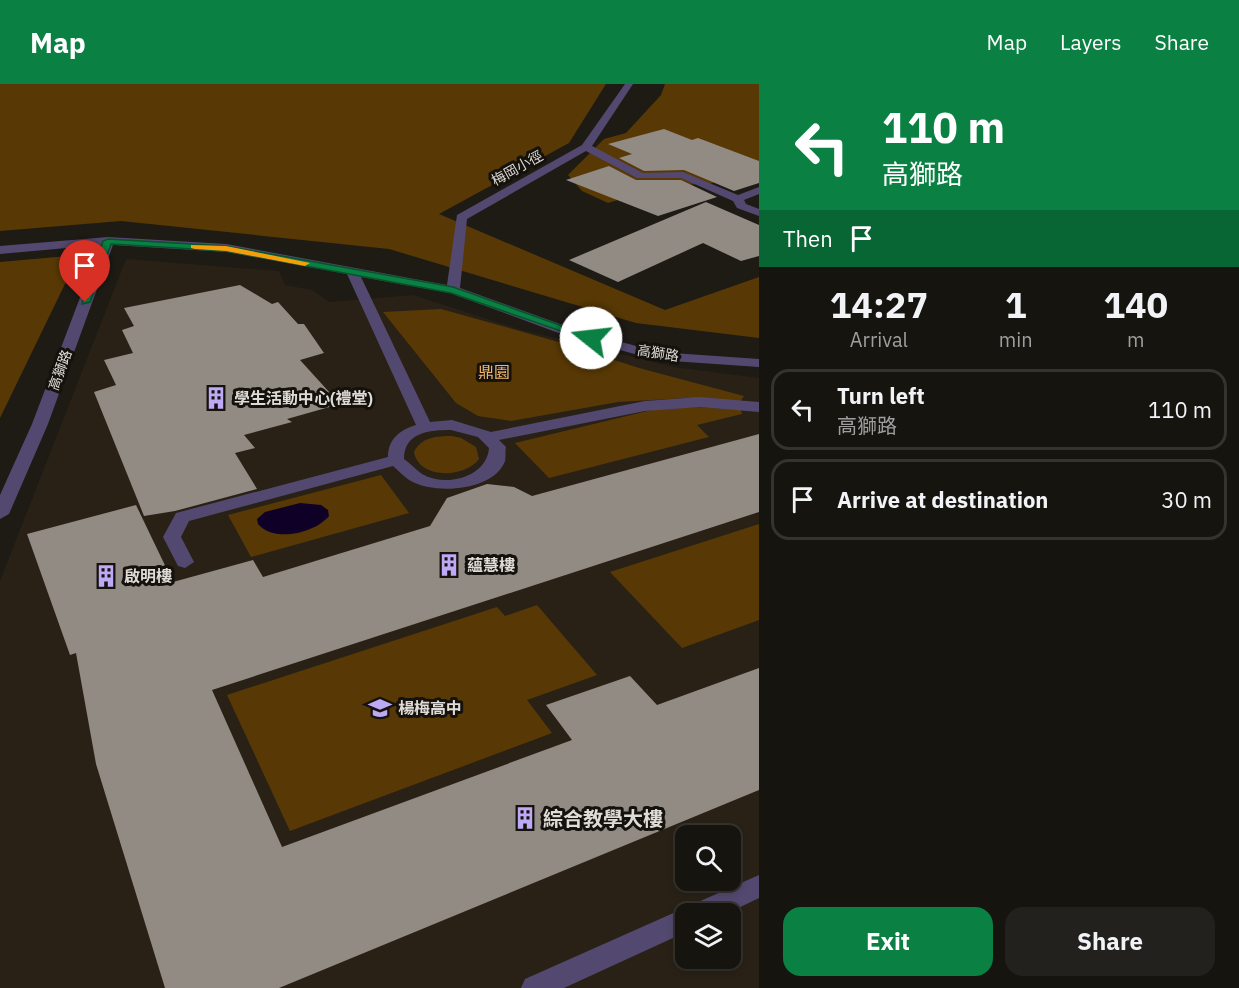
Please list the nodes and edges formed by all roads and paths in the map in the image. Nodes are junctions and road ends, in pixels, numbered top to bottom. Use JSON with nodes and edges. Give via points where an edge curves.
{"nodes":[{"id":1,"x":629,"y":84,"type":"edge"},
{"id":2,"x":586,"y":147,"type":"junction"},
{"id":3,"x":759,"y":190,"type":"edge"},
{"id":4,"x":738,"y":199,"type":"junction"},
{"id":5,"x":759,"y":213,"type":"edge"},
{"id":6,"x":108,"y":241,"type":"junction"},
{"id":7,"x":0,"y":250,"type":"edge"},
{"id":8,"x":352,"y":272,"type":"junction"},
{"id":9,"x":453,"y":290,"type":"junction"},
{"id":10,"x":759,"y":363,"type":"edge"},
{"id":11,"x":759,"y":407,"type":"edge"},
{"id":12,"x":425,"y":427,"type":"junction"},
{"id":13,"x":488,"y":437,"type":"junction"},
{"id":14,"x":396,"y":460,"type":"junction"},
{"id":15,"x":0,"y":514,"type":"edge"},
{"id":16,"x":185,"y":562,"type":"dead end"},
{"id":17,"x":759,"y":886,"type":"edge"},
{"id":18,"x":722,"y":903,"type":"edge"},
{"id":19,"x":675,"y":924,"type":"edge"},
{"id":20,"x":535,"y":988,"type":"edge"}],
"edges":[{"from":1,"to":2,"type":"street","name":"梅岡小徑"},
{"from":2,"to":4,"type":"street","via":[[641,176],[683,175]]},
{"from":2,"to":9,"type":"street","name":"梅岡小徑","via":[[461,217]]},
{"from":3,"to":4,"type":"street"},
{"from":4,"to":5,"type":"street","via":[[741,206]]},
{"from":6,"to":7,"type":"street"},
{"from":6,"to":8,"type":"street","name":"高獅路","via":[[226,248]]},
{"from":6,"to":15,"type":"street","name":"高獅路","via":[[40,423]]},
{"from":8,"to":9,"type":"street","name":"高獅路"},
{"from":8,"to":12,"type":"street"},
{"from":9,"to":10,"type":"street","name":"高獅路","via":[[569,332],[657,356]]},
{"from":11,"to":13,"type":"street","via":[[699,402],[645,405]]},
{"from":12,"to":13,"type":"street","via":[[466,427]]},
{"from":12,"to":14,"type":"street","via":[[397,444]]},
{"from":13,"to":14,"type":"street","via":[[496,446],[497,464],[478,479],[463,483],[445,484],[414,477]]},
{"from":14,"to":16,"type":"street","via":[[182,517],[172,537]]},
{"from":17,"to":18,"type":"street"},
{"from":19,"to":20,"type":"street"}]}
